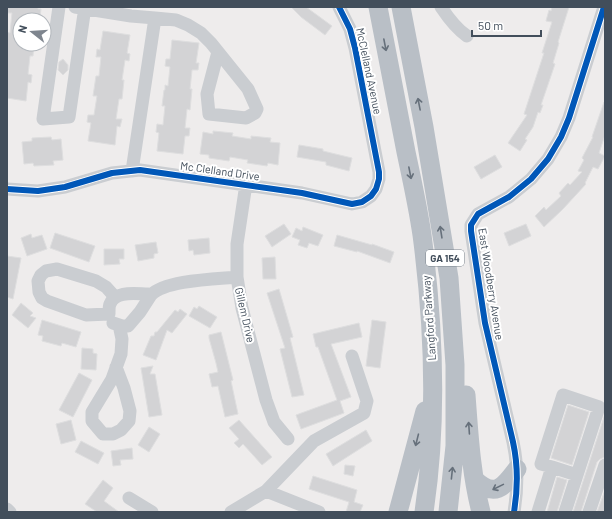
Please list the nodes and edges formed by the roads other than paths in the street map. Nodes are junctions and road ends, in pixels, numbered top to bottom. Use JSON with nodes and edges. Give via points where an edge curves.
{"nodes":[{"id":1,"x":59,"y":7,"type":"edge"},
{"id":2,"x":339,"y":7,"type":"edge"},
{"id":3,"x":378,"y":7,"type":"edge"},
{"id":4,"x":401,"y":7,"type":"edge"},
{"id":5,"x":441,"y":7,"type":"edge"},
{"id":6,"x":604,"y":7,"type":"edge"},
{"id":7,"x":81,"y":8,"type":"edge"},
{"id":8,"x":155,"y":18,"type":"junction"},
{"id":9,"x":467,"y":36,"type":"dead end"},
{"id":10,"x":218,"y":52,"type":"junction"},
{"id":11,"x":373,"y":141,"type":"joint"},
{"id":12,"x":132,"y":171,"type":"junction"},
{"id":13,"x":246,"y":184,"type":"junction"},
{"id":14,"x":7,"y":189,"type":"edge"},
{"id":15,"x":237,"y":278,"type":"junction"},
{"id":16,"x":448,"y":278,"type":"junction"},
{"id":17,"x":151,"y":295,"type":"junction"},
{"id":18,"x":115,"y":297,"type":"junction"},
{"id":19,"x":110,"y":314,"type":"junction"},
{"id":20,"x":119,"y":325,"type":"junction"},
{"id":21,"x":352,"y":356,"type":"dead end"},
{"id":22,"x":116,"y":367,"type":"junction"},
{"id":23,"x":433,"y":375,"type":"junction"},
{"id":24,"x":288,"y":439,"type":"dead end"},
{"id":25,"x":605,"y":465,"type":"edge"},
{"id":26,"x":552,"y":467,"type":"junction"},
{"id":27,"x":517,"y":469,"type":"junction"},
{"id":28,"x":577,"y":475,"type":"junction"},
{"id":29,"x":475,"y":480,"type":"junction"},
{"id":30,"x":266,"y":491,"type":"junction"},
{"id":31,"x":129,"y":498,"type":"dead end"},
{"id":32,"x":7,"y":509,"type":"edge"},
{"id":33,"x":10,"y":512,"type":"edge"},
{"id":34,"x":152,"y":512,"type":"edge"},
{"id":35,"x":231,"y":512,"type":"edge"},
{"id":36,"x":319,"y":512,"type":"edge"},
{"id":37,"x":398,"y":512,"type":"edge"},
{"id":38,"x":424,"y":512,"type":"edge"},
{"id":39,"x":448,"y":512,"type":"edge"},
{"id":40,"x":481,"y":512,"type":"edge"},
{"id":41,"x":514,"y":512,"type":"edge"},
{"id":42,"x":538,"y":512,"type":"edge"},
{"id":43,"x":565,"y":512,"type":"edge"},
{"id":44,"x":590,"y":512,"type":"edge"}],
"edges":[{"from":1,"to":7,"type":"street","via":[[43,119],[69,117]]},
{"from":2,"to":11,"type":"street","name":"McClelland Avenue","via":[[350,29],[355,48]]},
{"from":3,"to":23,"type":"highway","name":"Langford Parkway","number":"GA 154","one_way":true,"via":[[422,234]]},
{"from":16,"to":4,"type":"highway","name":"Langford Parkway","number":"GA 154","one_way":true,"via":[[424,127]]},
{"from":5,"to":9,"type":"street"},
{"from":6,"to":27,"type":"street","name":"East Woodberry Avenue","via":[[569,118],[548,159],[531,179],[509,197],[478,214],[471,225],[485,323],[514,442]]},
{"from":7,"to":8,"type":"street"},
{"from":8,"to":10,"type":"street","via":[[176,20],[188,25],[201,33]]},
{"from":8,"to":12,"type":"street"},
{"from":10,"to":10,"type":"street","via":[[248,89],[257,109],[246,118],[209,114],[207,94]]},
{"from":11,"to":13,"type":"street","name":"Mc Clelland Drive","via":[[379,179],[376,189],[362,202],[352,204]]},
{"from":12,"to":13,"type":"street","name":"Mc Clelland Drive"},
{"from":12,"to":14,"type":"street","name":"Mc Clelland Drive","via":[[112,173],[65,187],[38,191]]},
{"from":13,"to":15,"type":"street","name":"Gillem Drive","via":[[237,244]]},
{"from":15,"to":17,"type":"street","via":[[181,282]]},
{"from":15,"to":24,"type":"street","name":"Gillem Drive","via":[[242,308],[266,400],[274,422]]},
{"from":29,"to":16,"type":"highway","one_way":true,"via":[[462,342]]},
{"from":39,"to":16,"type":"highway","name":"Langford Parkway","number":"GA 154","one_way":true,"via":[[455,446],[455,365]]},
{"from":17,"to":18,"type":"street","via":[[122,294]]},
{"from":17,"to":20,"type":"street","via":[[128,326]]},
{"from":18,"to":19,"type":"street","via":[[109,304]]},
{"from":18,"to":19,"type":"street","via":[[96,281],[57,269],[46,271],[38,280],[38,292],[47,301],[86,315]]},
{"from":19,"to":20,"type":"street","via":[[109,320]]},
{"from":20,"to":22,"type":"street","via":[[122,339],[121,354]]},
{"from":21,"to":30,"type":"street","via":[[367,401],[364,413],[314,441]]},
{"from":22,"to":22,"type":"street","via":[[112,379],[92,412],[92,421],[103,434],[113,434],[129,421],[130,411]]},
{"from":23,"to":37,"type":"highway","one_way":true},
{"from":23,"to":38,"type":"highway","name":"Langford Parkway","number":"GA 154","via":[[433,416]]},
{"from":25,"to":44,"type":"street"},
{"from":26,"to":28,"type":"street"},
{"from":26,"to":28,"type":"street","via":[[541,464],[563,395],[599,407]]},
{"from":26,"to":42,"type":"street"},
{"from":27,"to":29,"type":"highway","one_way":true,"via":[[498,489],[485,488]]},
{"from":27,"to":41,"type":"street","name":"East Woodberry Avenue"},
{"from":28,"to":43,"type":"street"},
{"from":29,"to":40,"type":"highway"},
{"from":30,"to":35,"type":"street"},
{"from":30,"to":36,"type":"street"},
{"from":31,"to":34,"type":"street"},
{"from":32,"to":33,"type":"street"}]}
